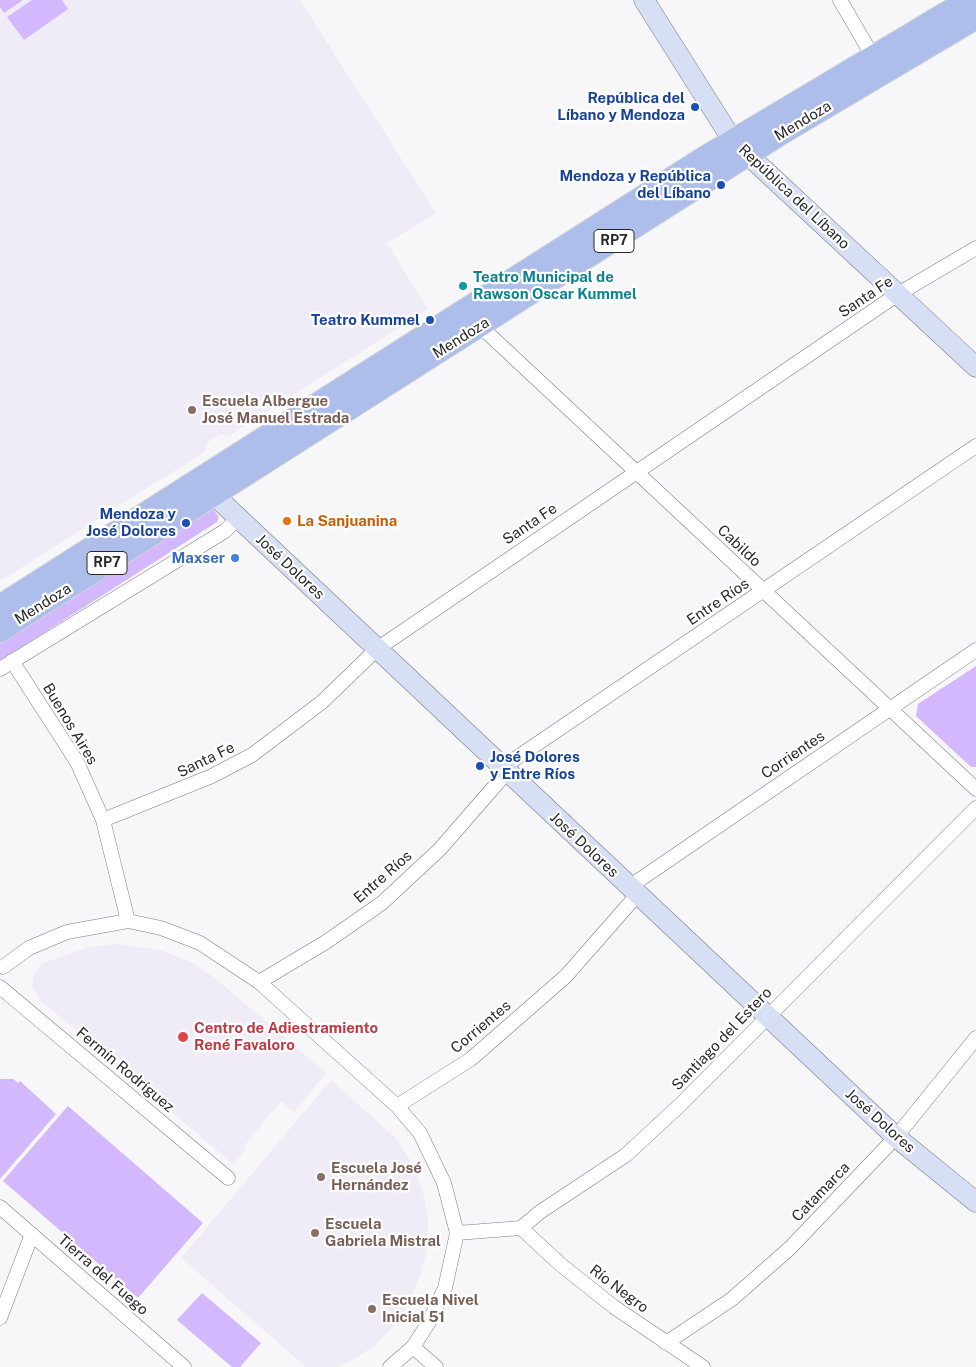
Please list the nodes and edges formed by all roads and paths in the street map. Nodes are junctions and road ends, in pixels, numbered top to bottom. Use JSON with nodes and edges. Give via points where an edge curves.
{"nodes":[{"id":1,"x":644,"y":0,"type":"edge"},
{"id":2,"x":840,"y":0,"type":"edge"},
{"id":3,"x":968,"y":0,"type":"edge"},
{"id":4,"x":976,"y":18,"type":"edge"},
{"id":5,"x":878,"y":65,"type":"junction"},
{"id":6,"x":741,"y":148,"type":"junction"},
{"id":7,"x":976,"y":248,"type":"edge"},
{"id":8,"x":490,"y":294,"type":"junction"},
{"id":9,"x":898,"y":294,"type":"junction"},
{"id":10,"x":456,"y":316,"type":"junction"},
{"id":11,"x":480,"y":326,"type":"junction"},
{"id":12,"x":976,"y":367,"type":"edge"},
{"id":13,"x":976,"y":446,"type":"edge"},
{"id":14,"x":636,"y":472,"type":"junction"},
{"id":15,"x":208,"y":486,"type":"junction"},
{"id":16,"x":238,"y":518,"type":"junction"},
{"id":17,"x":763,"y":590,"type":"junction"},
{"id":18,"x":0,"y":606,"type":"edge"},
{"id":19,"x":0,"y":631,"type":"edge"},
{"id":20,"x":377,"y":649,"type":"junction"},
{"id":21,"x":976,"y":650,"type":"edge"},
{"id":22,"x":6,"y":665,"type":"edge"},
{"id":23,"x":890,"y":709,"type":"junction"},
{"id":24,"x":505,"y":770,"type":"junction"},
{"id":25,"x":976,"y":789,"type":"edge"},
{"id":26,"x":976,"y":808,"type":"edge"},
{"id":27,"x":103,"y":820,"type":"junction"},
{"id":28,"x":633,"y":891,"type":"junction"},
{"id":29,"x":128,"y":921,"type":"junction"},
{"id":30,"x":1,"y":965,"type":"edge"},
{"id":31,"x":259,"y":982,"type":"junction"},
{"id":32,"x":0,"y":988,"type":"edge"},
{"id":33,"x":766,"y":1016,"type":"junction"},
{"id":34,"x":976,"y":1038,"type":"edge"},
{"id":35,"x":397,"y":1106,"type":"junction"},
{"id":36,"x":896,"y":1137,"type":"junction"},
{"id":37,"x":228,"y":1178,"type":"dead end"},
{"id":38,"x":976,"y":1202,"type":"edge"},
{"id":39,"x":0,"y":1207,"type":"edge"},
{"id":40,"x":522,"y":1228,"type":"junction"},
{"id":41,"x":458,"y":1233,"type":"junction"},
{"id":42,"x":32,"y":1234,"type":"junction"},
{"id":43,"x":0,"y":1318,"type":"edge"},
{"id":44,"x":666,"y":1344,"type":"junction"},
{"id":45,"x":413,"y":1347,"type":"junction"},
{"id":46,"x":178,"y":1365,"type":"edge"},
{"id":47,"x":390,"y":1367,"type":"edge"},
{"id":48,"x":436,"y":1367,"type":"edge"},
{"id":49,"x":704,"y":1367,"type":"edge"}],
"edges":[{"from":1,"to":6,"type":"street","name":"República del Líbano"},
{"from":2,"to":5,"type":"street"},
{"from":3,"to":5,"type":"main road","name":"Mendoza","number":"RP7"},
{"from":4,"to":5,"type":"main road","name":"Mendoza","number":"RP7"},
{"from":5,"to":6,"type":"main road","name":"Mendoza","number":"RP7"},
{"from":6,"to":8,"type":"main road","name":"Mendoza","number":"RP7"},
{"from":6,"to":9,"type":"street","name":"República del Líbano"},
{"from":6,"to":11,"type":"main road","name":"Mendoza","number":"RP7"},
{"from":7,"to":9,"type":"street","name":"Santa Fe"},
{"from":8,"to":10,"type":"main road","name":"Mendoza","number":"RP7"},
{"from":8,"to":11,"type":"street"},
{"from":9,"to":12,"type":"street","name":"República del Líbano"},
{"from":9,"to":14,"type":"street","name":"Santa Fe"},
{"from":10,"to":11,"type":"street","name":"Cabildo"},
{"from":10,"to":15,"type":"main road","name":"Mendoza","number":"RP7"},
{"from":11,"to":14,"type":"street","name":"Cabildo"},
{"from":11,"to":15,"type":"main road","name":"Mendoza","number":"RP7"},
{"from":13,"to":17,"type":"street","name":"Entre Ríos"},
{"from":14,"to":17,"type":"street","name":"Cabildo"},
{"from":14,"to":20,"type":"street","name":"Santa Fe"},
{"from":15,"to":16,"type":"street","name":"José Dolores"},
{"from":15,"to":18,"type":"main road","name":"Mendoza","number":"RP7"},
{"from":15,"to":19,"type":"main road","name":"Mendoza","number":"RP7"},
{"from":16,"to":20,"type":"street","name":"José Dolores"},
{"from":16,"to":22,"type":"street","via":[[224,531]]},
{"from":17,"to":23,"type":"street","name":"Cabildo"},
{"from":17,"to":24,"type":"street","name":"Entre Ríos"},
{"from":20,"to":24,"type":"street","name":"José Dolores"},
{"from":20,"to":27,"type":"street","name":"Santa Fe","via":[[322,702],[252,755],[195,784]]},
{"from":21,"to":23,"type":"street","name":"Corrientes"},
{"from":22,"to":27,"type":"street","name":"Buenos Aires","via":[[77,762]]},
{"from":23,"to":25,"type":"street","name":"Cabildo"},
{"from":23,"to":28,"type":"street","name":"Corrientes"},
{"from":24,"to":28,"type":"street","name":"José Dolores"},
{"from":24,"to":31,"type":"street","name":"Entre Ríos","via":[[440,849],[382,904]]},
{"from":26,"to":33,"type":"street","name":"Santiago del Estero"},
{"from":27,"to":29,"type":"street","name":"Buenos Aires"},
{"from":28,"to":33,"type":"street","name":"José Dolores"},
{"from":28,"to":35,"type":"street","name":"Corrientes","via":[[566,976],[471,1059]]},
{"from":29,"to":30,"type":"street","via":[[67,932],[28,948]]},
{"from":29,"to":31,"type":"street","via":[[161,928],[200,943]]},
{"from":30,"to":32,"type":"street","via":[[5,978]]},
{"from":31,"to":35,"type":"street"},
{"from":32,"to":37,"type":"street","name":"Fermín Rodríguez"},
{"from":33,"to":36,"type":"street","name":"José Dolores"},
{"from":33,"to":40,"type":"street","name":"Santiago del Estero","via":[[681,1104],[626,1155],[540,1212]]},
{"from":34,"to":36,"type":"street","name":"Catamarca"},
{"from":35,"to":41,"type":"street","via":[[420,1134],[444,1183]]},
{"from":36,"to":38,"type":"street","name":"José Dolores"},
{"from":36,"to":44,"type":"street","name":"Catamarca","via":[[782,1254],[732,1299]]},
{"from":39,"to":42,"type":"street","name":"Tierra del Fuego"},
{"from":40,"to":41,"type":"street"},
{"from":40,"to":44,"type":"street","name":"Río Negro","via":[[560,1264]]},
{"from":41,"to":45,"type":"street","via":[[445,1288]]},
{"from":42,"to":43,"type":"street"},
{"from":42,"to":46,"type":"street","name":"Tierra del Fuego"},
{"from":44,"to":49,"type":"street","name":"Río Negro"},
{"from":45,"to":47,"type":"street"},
{"from":45,"to":48,"type":"street"}]}
